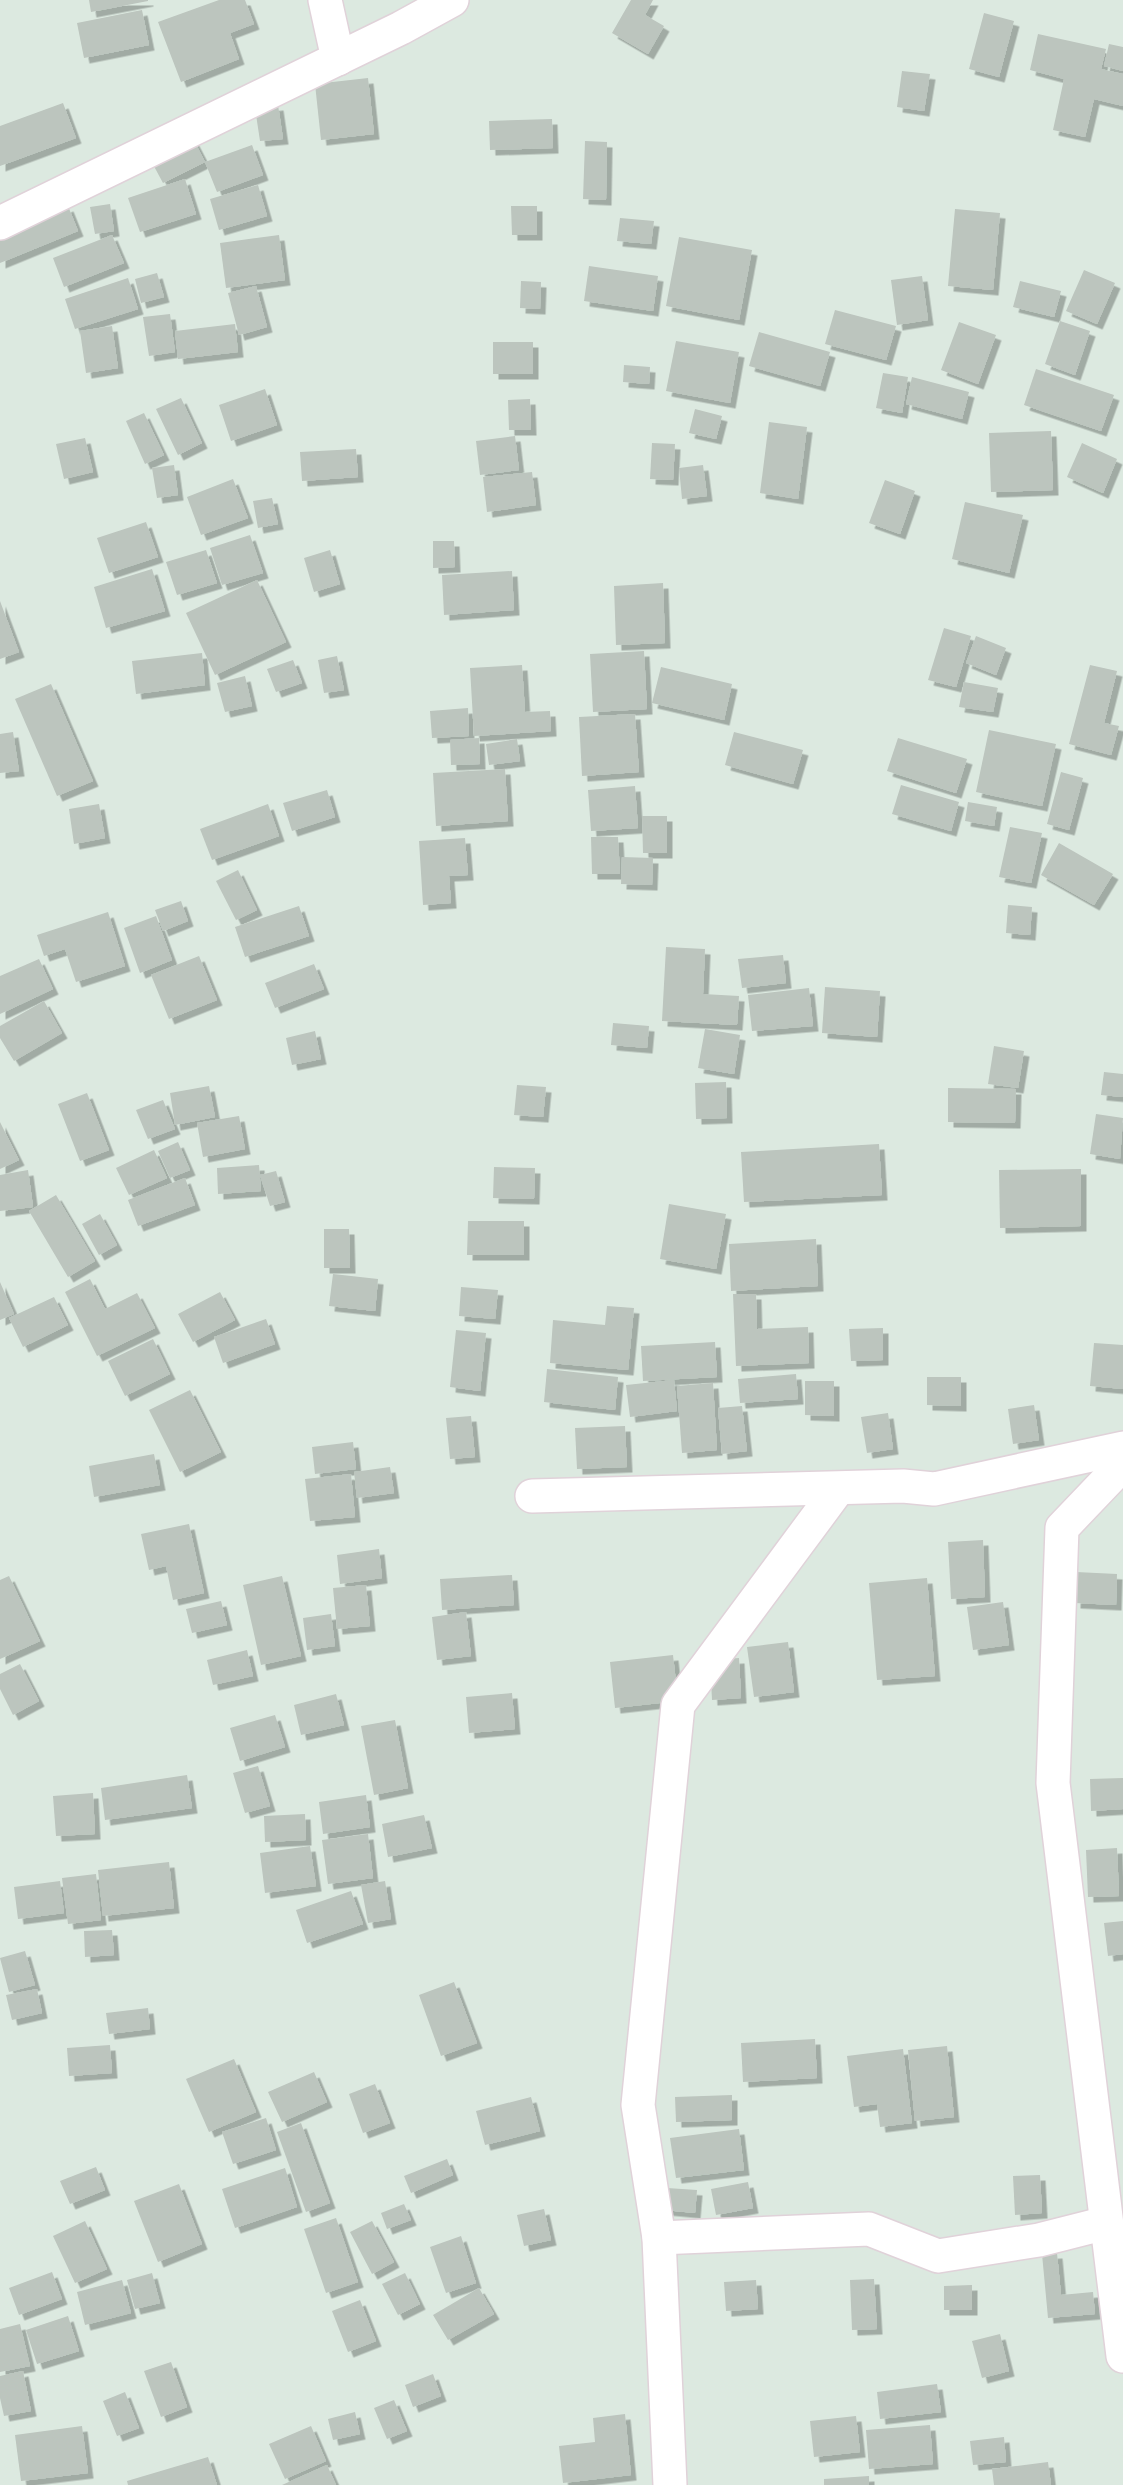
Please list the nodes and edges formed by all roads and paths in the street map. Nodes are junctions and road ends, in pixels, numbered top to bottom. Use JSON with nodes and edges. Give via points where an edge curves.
{"nodes":[{"id":1,"x":325,"y":0,"type":"edge"},
{"id":2,"x":452,"y":0,"type":"edge"},
{"id":3,"x":338,"y":59,"type":"junction"},
{"id":4,"x":0,"y":223,"type":"edge"},
{"id":5,"x":1123,"y":1448,"type":"edge"},
{"id":6,"x":1123,"y":1464,"type":"edge"},
{"id":7,"x":838,"y":1489,"type":"junction"},
{"id":8,"x":532,"y":1496,"type":"dead end"},
{"id":9,"x":1107,"y":2223,"type":"junction"},
{"id":10,"x":659,"y":2238,"type":"junction"},
{"id":11,"x":1123,"y":2356,"type":"edge"},
{"id":12,"x":670,"y":2485,"type":"edge"}],
"edges":[{"from":1,"to":3,"type":"street"},
{"from":2,"to":3,"type":"street"},
{"from":3,"to":4,"type":"street"},
{"from":5,"to":7,"type":"street","via":[[934,1490],[903,1486]]},
{"from":6,"to":9,"type":"street","via":[[1062,1528],[1053,1783]]},
{"from":7,"to":8,"type":"street"},
{"from":7,"to":10,"type":"street","via":[[678,1705],[638,2105]]},
{"from":9,"to":10,"type":"street","via":[[1039,2240],[938,2256],[869,2229]]},
{"from":9,"to":11,"type":"street"},
{"from":10,"to":12,"type":"street"}]}
